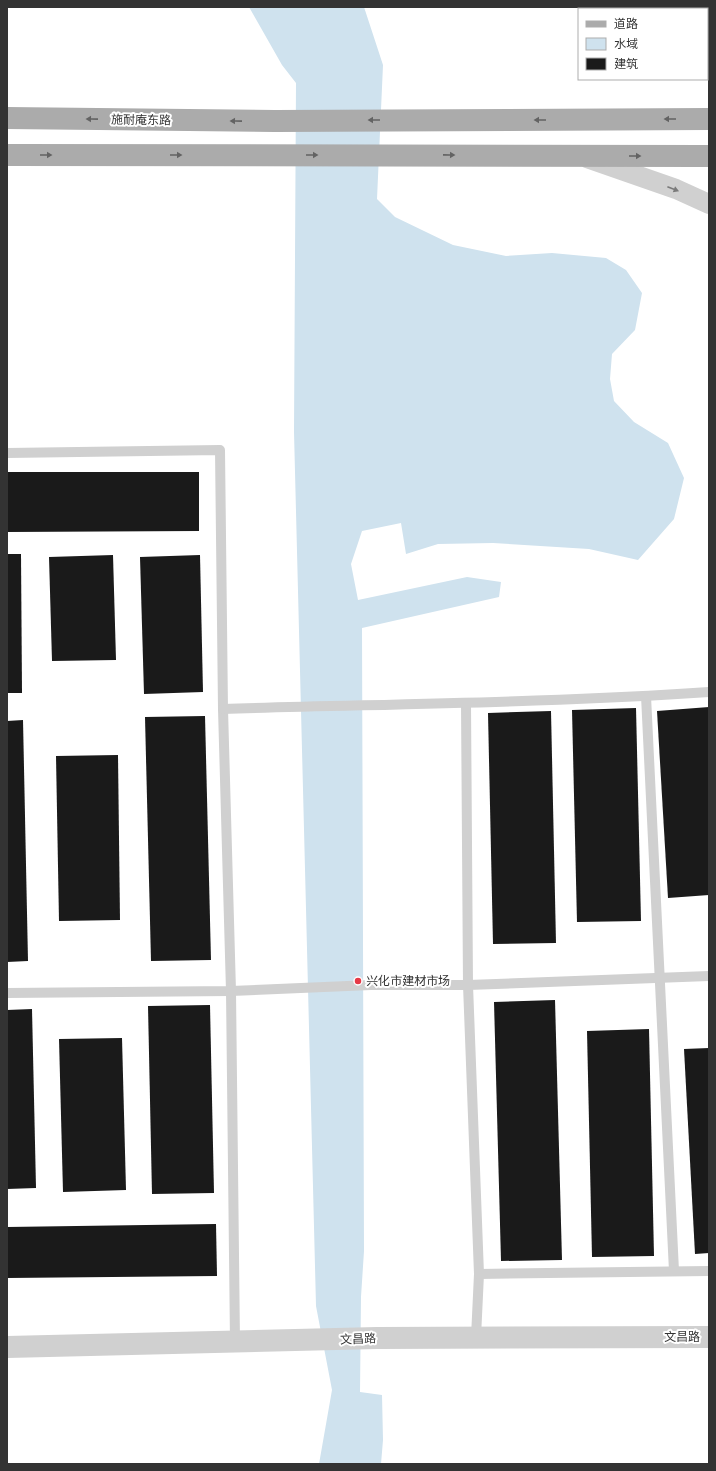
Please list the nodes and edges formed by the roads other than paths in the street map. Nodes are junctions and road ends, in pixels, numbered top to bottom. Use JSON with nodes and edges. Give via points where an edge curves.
{"nodes":[{"id":1,"x":7,"y":118,"type":"edge"},
{"id":2,"x":709,"y":119,"type":"edge"},
{"id":3,"x":7,"y":155,"type":"edge"},
{"id":4,"x":583,"y":156,"type":"junction"},
{"id":5,"x":709,"y":156,"type":"edge"},
{"id":6,"x":709,"y":204,"type":"edge"},
{"id":7,"x":7,"y":453,"type":"edge"},
{"id":8,"x":709,"y":692,"type":"edge"},
{"id":9,"x":646,"y":696,"type":"junction"},
{"id":10,"x":466,"y":703,"type":"junction"},
{"id":11,"x":223,"y":709,"type":"junction"},
{"id":12,"x":709,"y":976,"type":"edge"},
{"id":13,"x":660,"y":978,"type":"junction"},
{"id":14,"x":468,"y":985,"type":"junction"},
{"id":15,"x":231,"y":991,"type":"junction"},
{"id":16,"x":7,"y":993,"type":"edge"},
{"id":17,"x":674,"y":1271,"type":"junction"},
{"id":18,"x":709,"y":1271,"type":"edge"},
{"id":19,"x":479,"y":1274,"type":"junction"},
{"id":20,"x":476,"y":1337,"type":"junction"},
{"id":21,"x":709,"y":1337,"type":"edge"},
{"id":22,"x":235,"y":1342,"type":"junction"},
{"id":23,"x":7,"y":1347,"type":"edge"}],
"edges":[{"from":2,"to":1,"type":"main road","name":"施耐庵东路","one_way":true,"via":[[275,121]]},
{"from":3,"to":4,"type":"main road","one_way":true},
{"from":4,"to":5,"type":"main road","one_way":true},
{"from":4,"to":6,"type":"street","one_way":true,"via":[[676,189]]},
{"from":7,"to":11,"type":"lane","via":[[220,450]]},
{"from":8,"to":9,"type":"lane"},
{"from":9,"to":10,"type":"lane"},
{"from":9,"to":13,"type":"lane"},
{"from":10,"to":11,"type":"lane"},
{"from":10,"to":14,"type":"lane"},
{"from":11,"to":15,"type":"lane"},
{"from":12,"to":13,"type":"lane"},
{"from":13,"to":14,"type":"lane"},
{"from":13,"to":17,"type":"lane"},
{"from":14,"to":15,"type":"lane","via":[[371,985]]},
{"from":14,"to":19,"type":"lane"},
{"from":15,"to":16,"type":"lane"},
{"from":15,"to":22,"type":"lane"},
{"from":17,"to":18,"type":"lane"},
{"from":17,"to":19,"type":"lane"},
{"from":19,"to":20,"type":"lane"},
{"from":20,"to":21,"type":"street","name":"文昌路"},
{"from":20,"to":22,"type":"street","name":"文昌路"},
{"from":22,"to":23,"type":"street","name":"文昌路"}]}
